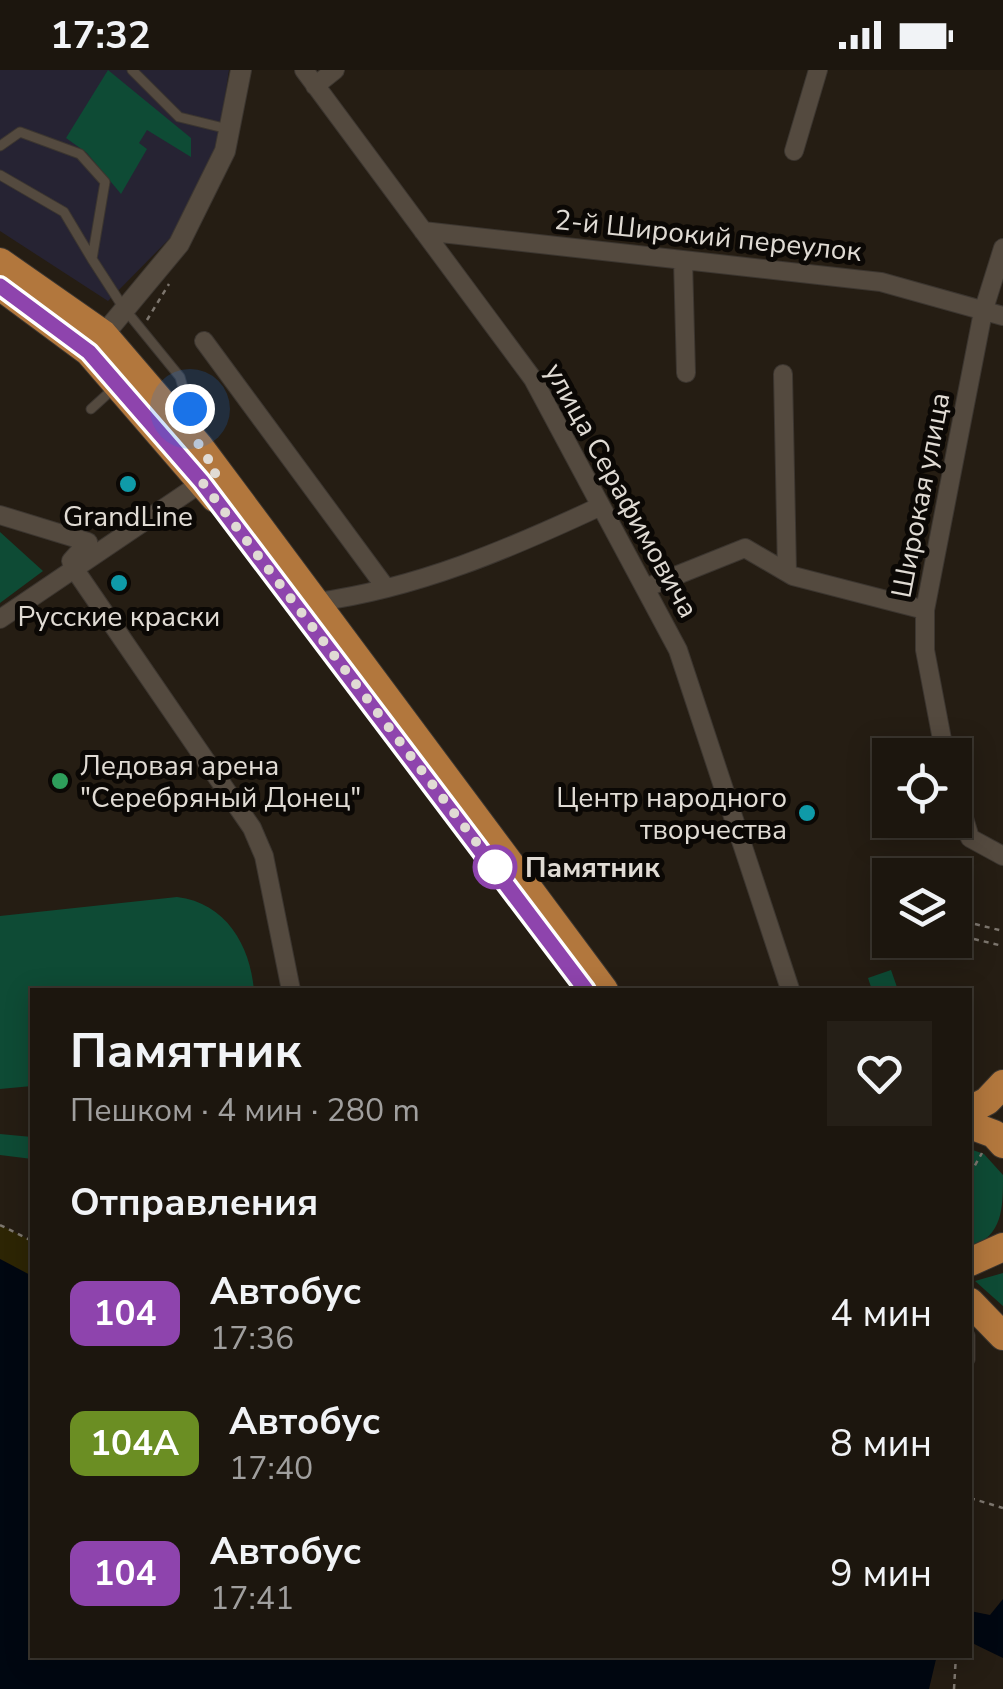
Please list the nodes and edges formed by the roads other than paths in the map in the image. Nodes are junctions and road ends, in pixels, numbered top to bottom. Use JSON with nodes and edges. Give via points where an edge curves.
{"nodes":[{"id":1,"x":132,"y":70,"type":"edge"},
{"id":2,"x":242,"y":70,"type":"edge"},
{"id":3,"x":336,"y":70,"type":"edge"},
{"id":4,"x":818,"y":70,"type":"edge"},
{"id":5,"x":309,"y":78,"type":"edge"},
{"id":6,"x":229,"y":129,"type":"junction"},
{"id":7,"x":0,"y":146,"type":"edge"},
{"id":8,"x":794,"y":150,"type":"dead end"},
{"id":9,"x":0,"y":175,"type":"edge"},
{"id":10,"x":423,"y":232,"type":"junction"},
{"id":11,"x":1003,"y":248,"type":"edge"},
{"id":12,"x":92,"y":259,"type":"junction"},
{"id":13,"x":683,"y":260,"type":"junction"},
{"id":14,"x":0,"y":262,"type":"edge"},
{"id":15,"x":0,"y":286,"type":"edge"},
{"id":16,"x":124,"y":307,"type":"junction"},
{"id":17,"x":983,"y":312,"type":"junction"},
{"id":18,"x":1003,"y":316,"type":"edge"},
{"id":19,"x":204,"y":341,"type":"dead end"},
{"id":20,"x":96,"y":343,"type":"junction"},
{"id":21,"x":686,"y":373,"type":"dead end"},
{"id":22,"x":783,"y":374,"type":"dead end"},
{"id":23,"x":118,"y":384,"type":"junction"},
{"id":24,"x":91,"y":409,"type":"dead end"},
{"id":25,"x":199,"y":446,"type":"junction"},
{"id":26,"x":210,"y":477,"type":"junction"},
{"id":27,"x":601,"y":506,"type":"junction"},
{"id":28,"x":0,"y":515,"type":"edge"},
{"id":29,"x":65,"y":572,"type":"junction"},
{"id":30,"x":786,"y":572,"type":"junction"},
{"id":31,"x":386,"y":588,"type":"junction"},
{"id":32,"x":645,"y":588,"type":"junction"},
{"id":33,"x":317,"y":602,"type":"junction"},
{"id":34,"x":925,"y":610,"type":"junction"},
{"id":35,"x":0,"y":619,"type":"edge"},
{"id":36,"x":942,"y":738,"type":"edge"},
{"id":37,"x":970,"y":838,"type":"edge"},
{"id":38,"x":1003,"y":856,"type":"edge"},
{"id":39,"x":292,"y":988,"type":"edge"},
{"id":40,"x":585,"y":988,"type":"edge"},
{"id":41,"x":603,"y":988,"type":"edge"},
{"id":42,"x":790,"y":988,"type":"edge"},
{"id":43,"x":1003,"y":1084,"type":"edge"},
{"id":44,"x":972,"y":1109,"type":"edge"},
{"id":45,"x":972,"y":1127,"type":"edge"},
{"id":46,"x":1003,"y":1144,"type":"edge"},
{"id":47,"x":1003,"y":1246,"type":"edge"},
{"id":48,"x":972,"y":1261,"type":"edge"},
{"id":49,"x":972,"y":1304,"type":"edge"},
{"id":50,"x":1003,"y":1336,"type":"edge"}],
"edges":[{"from":1,"to":6,"type":"lane","via":[[179,118]]},
{"from":2,"to":6,"type":"street"},
{"from":3,"to":5,"type":"street"},
{"from":4,"to":8,"type":"street"},
{"from":5,"to":10,"type":"street","name":"улица Серафимовича"},
{"from":6,"to":16,"type":"street","via":[[225,151],[178,244]]},
{"from":7,"to":12,"type":"lane","via":[[20,132],[80,154],[105,182]]},
{"from":9,"to":12,"type":"lane","via":[[64,212]]},
{"from":10,"to":13,"type":"street","name":"2-й Широкий переулок"},
{"from":10,"to":27,"type":"street","name":"улица Серафимовича","via":[[533,379]]},
{"from":11,"to":17,"type":"street","name":"Широкая улица"},
{"from":12,"to":16,"type":"lane"},
{"from":13,"to":17,"type":"street","name":"2-й Широкий переулок","via":[[882,282]]},
{"from":13,"to":21,"type":"street"},
{"from":14,"to":20,"type":"main road"},
{"from":15,"to":20,"type":"main road"},
{"from":16,"to":20,"type":"street"},
{"from":16,"to":25,"type":"lane","via":[[180,376]]},
{"from":17,"to":18,"type":"street","name":"2-й Широкий переулок"},
{"from":17,"to":34,"type":"street","name":"Широкая улица"},
{"from":19,"to":31,"type":"street"},
{"from":20,"to":23,"type":"main road"},
{"from":20,"to":25,"type":"main road"},
{"from":22,"to":30,"type":"street"},
{"from":23,"to":24,"type":"lane"},
{"from":23,"to":26,"type":"main road"},
{"from":25,"to":26,"type":"main road"},
{"from":26,"to":29,"type":"street"},
{"from":26,"to":33,"type":"main road"},
{"from":26,"to":40,"type":"main road"},
{"from":27,"to":31,"type":"street","via":[[486,559]]},
{"from":27,"to":32,"type":"street","name":"улица Серафимовича"},
{"from":28,"to":29,"type":"street","via":[[88,542]]},
{"from":29,"to":35,"type":"street"},
{"from":29,"to":39,"type":"street","via":[[252,828]]},
{"from":30,"to":32,"type":"street","via":[[745,548]]},
{"from":30,"to":34,"type":"street"},
{"from":31,"to":33,"type":"street"},
{"from":32,"to":42,"type":"street","name":"улица Серафимовича","via":[[678,650]]},
{"from":33,"to":41,"type":"main road"},
{"from":34,"to":36,"type":"street","name":"Широкая улица","via":[[925,650]]},
{"from":37,"to":38,"type":"street"},
{"from":43,"to":44,"type":"main road"},
{"from":45,"to":46,"type":"main road"},
{"from":47,"to":48,"type":"main road"},
{"from":49,"to":50,"type":"main road"}]}
